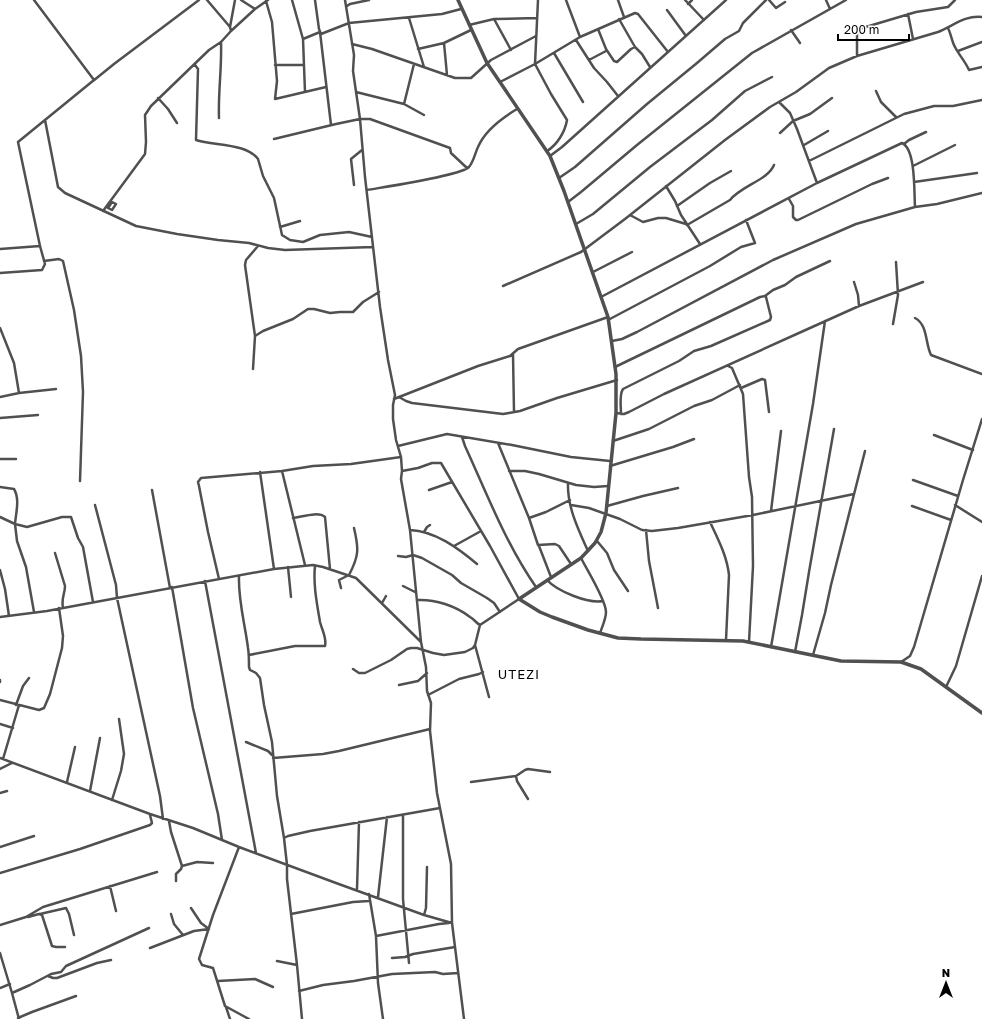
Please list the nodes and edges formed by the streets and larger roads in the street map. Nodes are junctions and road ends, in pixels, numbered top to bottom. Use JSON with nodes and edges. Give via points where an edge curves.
{"nodes":[{"id":1,"x":34,"y":0,"type":"edge"},
{"id":2,"x":199,"y":0,"type":"edge"},
{"id":3,"x":207,"y":0,"type":"edge"},
{"id":4,"x":235,"y":0,"type":"edge"},
{"id":5,"x":241,"y":0,"type":"edge"},
{"id":6,"x":267,"y":0,"type":"edge"},
{"id":7,"x":292,"y":0,"type":"edge"},
{"id":8,"x":315,"y":0,"type":"edge"},
{"id":9,"x":369,"y":0,"type":"edge"},
{"id":10,"x":458,"y":0,"type":"edge"},
{"id":11,"x":538,"y":0,"type":"edge"},
{"id":12,"x":566,"y":0,"type":"edge"},
{"id":13,"x":618,"y":0,"type":"edge"},
{"id":14,"x":684,"y":0,"type":"edge"},
{"id":15,"x":692,"y":0,"type":"edge"},
{"id":16,"x":726,"y":0,"type":"edge"},
{"id":17,"x":766,"y":0,"type":"edge"},
{"id":18,"x":769,"y":0,"type":"edge"},
{"id":19,"x":826,"y":0,"type":"edge"},
{"id":20,"x":846,"y":0,"type":"edge"},
{"id":21,"x":955,"y":0,"type":"edge"},
{"id":22,"x":346,"y":1,"type":"edge"},
{"id":23,"x":785,"y":2,"type":"dead end"},
{"id":24,"x":350,"y":4,"type":"junction"},
{"id":25,"x":688,"y":4,"type":"junction"},
{"id":26,"x":347,"y":7,"type":"junction"},
{"id":27,"x":830,"y":8,"type":"junction"},
{"id":28,"x":255,"y":9,"type":"junction"},
{"id":29,"x":461,"y":9,"type":"junction"},
{"id":30,"x":667,"y":10,"type":"dead end"},
{"id":31,"x":908,"y":14,"type":"junction"},
{"id":32,"x":624,"y":17,"type":"junction"},
{"id":33,"x":982,"y":17,"type":"edge"},
{"id":34,"x":409,"y":18,"type":"junction"},
{"id":35,"x":537,"y":18,"type":"junction"},
{"id":36,"x":494,"y":19,"type":"junction"},
{"id":37,"x":619,"y":19,"type":"junction"},
{"id":38,"x":704,"y":20,"type":"junction"},
{"id":39,"x":349,"y":23,"type":"junction"},
{"id":40,"x":470,"y":28,"type":"junction"},
{"id":41,"x":948,"y":28,"type":"junction"},
{"id":42,"x":230,"y":29,"type":"junction"},
{"id":43,"x":598,"y":29,"type":"junction"},
{"id":44,"x":791,"y":30,"type":"junction"},
{"id":45,"x":320,"y":32,"type":"junction"},
{"id":46,"x":536,"y":36,"type":"junction"},
{"id":47,"x":686,"y":36,"type":"junction"},
{"id":48,"x":580,"y":37,"type":"junction"},
{"id":49,"x":303,"y":39,"type":"junction"},
{"id":50,"x":913,"y":39,"type":"junction"},
{"id":51,"x":576,"y":40,"type":"junction"},
{"id":52,"x":221,"y":42,"type":"junction"},
{"id":53,"x":800,"y":42,"type":"dead end"},
{"id":54,"x":982,"y":42,"type":"edge"},
{"id":55,"x":444,"y":43,"type":"junction"},
{"id":56,"x":352,"y":44,"type":"junction"},
{"id":57,"x":635,"y":47,"type":"junction"},
{"id":58,"x":418,"y":49,"type":"junction"},
{"id":59,"x":511,"y":50,"type":"junction"},
{"id":60,"x":606,"y":51,"type":"junction"},
{"id":61,"x":958,"y":51,"type":"junction"},
{"id":62,"x":554,"y":52,"type":"junction"},
{"id":63,"x":668,"y":52,"type":"junction"},
{"id":64,"x":858,"y":56,"type":"junction"},
{"id":65,"x":589,"y":60,"type":"junction"},
{"id":66,"x":487,"y":63,"type":"junction"},
{"id":67,"x":414,"y":64,"type":"junction"},
{"id":68,"x":535,"y":64,"type":"junction"},
{"id":69,"x":195,"y":65,"type":"junction"},
{"id":70,"x":275,"y":65,"type":"junction"},
{"id":71,"x":304,"y":65,"type":"junction"},
{"id":72,"x":982,"y":67,"type":"edge"},
{"id":73,"x":424,"y":68,"type":"junction"},
{"id":74,"x":650,"y":68,"type":"junction"},
{"id":75,"x":447,"y":75,"type":"junction"},
{"id":76,"x":772,"y":77,"type":"dead end"},
{"id":77,"x":93,"y":81,"type":"junction"},
{"id":78,"x":500,"y":82,"type":"junction"},
{"id":79,"x":326,"y":87,"type":"junction"},
{"id":80,"x":876,"y":91,"type":"dead end"},
{"id":81,"x":305,"y":92,"type":"junction"},
{"id":82,"x":356,"y":92,"type":"junction"},
{"id":83,"x":618,"y":96,"type":"junction"},
{"id":84,"x":158,"y":98,"type":"junction"},
{"id":85,"x":832,"y":98,"type":"dead end"},
{"id":86,"x":982,"y":100,"type":"edge"},
{"id":87,"x":583,"y":102,"type":"dead end"},
{"id":88,"x":779,"y":102,"type":"junction"},
{"id":89,"x":404,"y":104,"type":"junction"},
{"id":90,"x":517,"y":109,"type":"junction"},
{"id":91,"x":424,"y":115,"type":"dead end"},
{"id":92,"x":219,"y":118,"type":"dead end"},
{"id":93,"x":896,"y":118,"type":"junction"},
{"id":94,"x":360,"y":119,"type":"junction"},
{"id":95,"x":45,"y":120,"type":"junction"},
{"id":96,"x":794,"y":121,"type":"junction"},
{"id":97,"x":177,"y":123,"type":"dead end"},
{"id":98,"x":331,"y":125,"type":"junction"},
{"id":99,"x":828,"y":131,"type":"dead end"},
{"id":100,"x":926,"y":132,"type":"dead end"},
{"id":101,"x":780,"y":134,"type":"dead end"},
{"id":102,"x":274,"y":139,"type":"dead end"},
{"id":103,"x":904,"y":144,"type":"junction"},
{"id":104,"x":804,"y":145,"type":"junction"},
{"id":105,"x":956,"y":145,"type":"dead end"},
{"id":106,"x":362,"y":150,"type":"junction"},
{"id":107,"x":547,"y":151,"type":"junction"},
{"id":108,"x":550,"y":156,"type":"junction"},
{"id":109,"x":809,"y":161,"type":"junction"},
{"id":110,"x":774,"y":165,"type":"dead end"},
{"id":111,"x":912,"y":166,"type":"junction"},
{"id":112,"x":467,"y":168,"type":"junction"},
{"id":113,"x":731,"y":170,"type":"dead end"},
{"id":114,"x":977,"y":172,"type":"dead end"},
{"id":115,"x":560,"y":178,"type":"junction"},
{"id":116,"x":888,"y":178,"type":"dead end"},
{"id":117,"x":914,"y":182,"type":"junction"},
{"id":118,"x":817,"y":183,"type":"junction"},
{"id":119,"x":354,"y":185,"type":"dead end"},
{"id":120,"x":666,"y":186,"type":"junction"},
{"id":121,"x":367,"y":190,"type":"junction"},
{"id":122,"x":982,"y":193,"type":"edge"},
{"id":123,"x":789,"y":198,"type":"junction"},
{"id":124,"x":568,"y":202,"type":"junction"},
{"id":125,"x":677,"y":206,"type":"junction"},
{"id":126,"x":915,"y":207,"type":"junction"},
{"id":127,"x":103,"y":210,"type":"junction"},
{"id":128,"x":630,"y":215,"type":"junction"},
{"id":129,"x":746,"y":220,"type":"junction"},
{"id":130,"x":300,"y":221,"type":"dead end"},
{"id":131,"x":576,"y":224,"type":"junction"},
{"id":132,"x":687,"y":224,"type":"junction"},
{"id":133,"x":279,"y":227,"type":"junction"},
{"id":134,"x":372,"y":237,"type":"junction"},
{"id":135,"x":700,"y":244,"type":"junction"},
{"id":136,"x":40,"y":246,"type":"junction"},
{"id":137,"x":258,"y":246,"type":"junction"},
{"id":138,"x":374,"y":247,"type":"junction"},
{"id":139,"x":0,"y":248,"type":"edge"},
{"id":140,"x":584,"y":249,"type":"junction"},
{"id":141,"x":632,"y":252,"type":"dead end"},
{"id":142,"x":44,"y":261,"type":"junction"},
{"id":143,"x":830,"y":261,"type":"dead end"},
{"id":144,"x":896,"y":262,"type":"dead end"},
{"id":145,"x":593,"y":272,"type":"junction"},
{"id":146,"x":0,"y":273,"type":"edge"},
{"id":147,"x":854,"y":282,"type":"dead end"},
{"id":148,"x":923,"y":282,"type":"dead end"},
{"id":149,"x":503,"y":286,"type":"dead end"},
{"id":150,"x":898,"y":291,"type":"junction"},
{"id":151,"x":379,"y":292,"type":"junction"},
{"id":152,"x":765,"y":296,"type":"junction"},
{"id":153,"x":601,"y":297,"type":"junction"},
{"id":154,"x":859,"y":306,"type":"junction"},
{"id":155,"x":608,"y":318,"type":"junction"},
{"id":156,"x":915,"y":318,"type":"dead end"},
{"id":157,"x":825,"y":321,"type":"junction"},
{"id":158,"x":893,"y":324,"type":"dead end"},
{"id":159,"x":0,"y":328,"type":"edge"},
{"id":160,"x":255,"y":336,"type":"junction"},
{"id":161,"x":612,"y":341,"type":"junction"},
{"id":162,"x":513,"y":354,"type":"junction"},
{"id":163,"x":728,"y":366,"type":"junction"},
{"id":164,"x":615,"y":367,"type":"junction"},
{"id":165,"x":253,"y":369,"type":"dead end"},
{"id":166,"x":982,"y":374,"type":"edge"},
{"id":167,"x":616,"y":380,"type":"junction"},
{"id":168,"x":741,"y":387,"type":"junction"},
{"id":169,"x":56,"y":388,"type":"dead end"},
{"id":170,"x":19,"y":393,"type":"junction"},
{"id":171,"x":0,"y":397,"type":"edge"},
{"id":172,"x":399,"y":397,"type":"junction"},
{"id":173,"x":394,"y":399,"type":"junction"},
{"id":174,"x":514,"y":412,"type":"junction"},
{"id":175,"x":768,"y":412,"type":"dead end"},
{"id":176,"x":616,"y":413,"type":"junction"},
{"id":177,"x":621,"y":414,"type":"junction"},
{"id":178,"x":38,"y":416,"type":"dead end"},
{"id":179,"x":0,"y":418,"type":"edge"},
{"id":180,"x":982,"y":419,"type":"edge"},
{"id":181,"x":834,"y":429,"type":"dead end"},
{"id":182,"x":781,"y":431,"type":"dead end"},
{"id":183,"x":934,"y":434,"type":"dead end"},
{"id":184,"x":462,"y":437,"type":"junction"},
{"id":185,"x":694,"y":439,"type":"dead end"},
{"id":186,"x":613,"y":441,"type":"junction"},
{"id":187,"x":498,"y":442,"type":"junction"},
{"id":188,"x":398,"y":446,"type":"junction"},
{"id":189,"x":973,"y":450,"type":"junction"},
{"id":190,"x":866,"y":452,"type":"dead end"},
{"id":191,"x":401,"y":457,"type":"junction"},
{"id":192,"x":0,"y":459,"type":"edge"},
{"id":193,"x":16,"y":459,"type":"dead end"},
{"id":194,"x":610,"y":461,"type":"junction"},
{"id":195,"x":610,"y":467,"type":"junction"},
{"id":196,"x":282,"y":470,"type":"junction"},
{"id":197,"x":509,"y":470,"type":"junction"},
{"id":198,"x":402,"y":471,"type":"junction"},
{"id":199,"x":260,"y":472,"type":"junction"},
{"id":200,"x":913,"y":480,"type":"dead end"},
{"id":201,"x":80,"y":481,"type":"dead end"},
{"id":202,"x":452,"y":482,"type":"junction"},
{"id":203,"x":568,"y":484,"type":"junction"},
{"id":204,"x":608,"y":486,"type":"junction"},
{"id":205,"x":0,"y":487,"type":"edge"},
{"id":206,"x":678,"y":488,"type":"dead end"},
{"id":207,"x":152,"y":490,"type":"dead end"},
{"id":208,"x":429,"y":490,"type":"dead end"},
{"id":209,"x":854,"y":494,"type":"junction"},
{"id":210,"x":958,"y":496,"type":"junction"},
{"id":211,"x":570,"y":500,"type":"junction"},
{"id":212,"x":822,"y":501,"type":"junction"},
{"id":213,"x":94,"y":505,"type":"dead end"},
{"id":214,"x":571,"y":505,"type":"junction"},
{"id":215,"x":956,"y":505,"type":"junction"},
{"id":216,"x":606,"y":506,"type":"junction"},
{"id":217,"x":795,"y":506,"type":"junction"},
{"id":218,"x":912,"y":506,"type":"dead end"},
{"id":219,"x":771,"y":511,"type":"junction"},
{"id":220,"x":606,"y":514,"type":"junction"},
{"id":221,"x":753,"y":515,"type":"junction"},
{"id":222,"x":0,"y":517,"type":"edge"},
{"id":223,"x":293,"y":518,"type":"junction"},
{"id":224,"x":529,"y":518,"type":"junction"},
{"id":225,"x":951,"y":520,"type":"junction"},
{"id":226,"x":710,"y":522,"type":"junction"},
{"id":227,"x":982,"y":522,"type":"edge"},
{"id":228,"x":15,"y":524,"type":"junction"},
{"id":229,"x":430,"y":525,"type":"dead end"},
{"id":230,"x":354,"y":528,"type":"dead end"},
{"id":231,"x":410,"y":530,"type":"junction"},
{"id":232,"x":646,"y":530,"type":"junction"},
{"id":233,"x":424,"y":532,"type":"junction"},
{"id":234,"x":481,"y":532,"type":"junction"},
{"id":235,"x":597,"y":541,"type":"junction"},
{"id":236,"x":538,"y":545,"type":"junction"},
{"id":237,"x":454,"y":546,"type":"junction"},
{"id":238,"x":588,"y":552,"type":"junction"},
{"id":239,"x":55,"y":553,"type":"dead end"},
{"id":240,"x":412,"y":555,"type":"junction"},
{"id":241,"x":398,"y":556,"type":"dead end"},
{"id":242,"x":581,"y":558,"type":"junction"},
{"id":243,"x":477,"y":564,"type":"dead end"},
{"id":244,"x":571,"y":564,"type":"junction"},
{"id":245,"x":305,"y":566,"type":"junction"},
{"id":246,"x":315,"y":566,"type":"junction"},
{"id":247,"x":288,"y":567,"type":"junction"},
{"id":248,"x":274,"y":569,"type":"junction"},
{"id":249,"x":330,"y":569,"type":"junction"},
{"id":250,"x":0,"y":570,"type":"edge"},
{"id":251,"x":349,"y":575,"type":"junction"},
{"id":252,"x":239,"y":576,"type":"junction"},
{"id":253,"x":982,"y":576,"type":"edge"},
{"id":254,"x":551,"y":577,"type":"junction"},
{"id":255,"x":219,"y":579,"type":"junction"},
{"id":256,"x":547,"y":580,"type":"junction"},
{"id":257,"x":205,"y":582,"type":"junction"},
{"id":258,"x":403,"y":586,"type":"dead end"},
{"id":259,"x":171,"y":587,"type":"junction"},
{"id":260,"x":536,"y":587,"type":"junction"},
{"id":261,"x":341,"y":588,"type":"dead end"},
{"id":262,"x":628,"y":591,"type":"dead end"},
{"id":263,"x":416,"y":592,"type":"junction"},
{"id":264,"x":386,"y":596,"type":"dead end"},
{"id":265,"x":291,"y":597,"type":"dead end"},
{"id":266,"x":117,"y":598,"type":"junction"},
{"id":267,"x":519,"y":599,"type":"junction"},
{"id":268,"x":417,"y":600,"type":"junction"},
{"id":269,"x":603,"y":601,"type":"junction"},
{"id":270,"x":93,"y":602,"type":"junction"},
{"id":271,"x":382,"y":603,"type":"junction"},
{"id":272,"x":59,"y":608,"type":"junction"},
{"id":273,"x":63,"y":608,"type":"junction"},
{"id":274,"x":658,"y":608,"type":"dead end"},
{"id":275,"x":34,"y":612,"type":"junction"},
{"id":276,"x":500,"y":612,"type":"junction"},
{"id":277,"x":9,"y":616,"type":"junction"},
{"id":278,"x":0,"y":618,"type":"edge"},
{"id":279,"x":480,"y":625,"type":"junction"},
{"id":280,"x":600,"y":633,"type":"junction"},
{"id":281,"x":726,"y":640,"type":"junction"},
{"id":282,"x":421,"y":642,"type":"junction"},
{"id":283,"x":750,"y":642,"type":"junction"},
{"id":284,"x":475,"y":645,"type":"junction"},
{"id":285,"x":771,"y":646,"type":"junction"},
{"id":286,"x":424,"y":650,"type":"junction"},
{"id":287,"x":795,"y":652,"type":"junction"},
{"id":288,"x":249,"y":655,"type":"junction"},
{"id":289,"x":813,"y":656,"type":"junction"},
{"id":290,"x":901,"y":662,"type":"junction"},
{"id":291,"x":353,"y":669,"type":"dead end"},
{"id":292,"x":483,"y":672,"type":"junction"},
{"id":293,"x":427,"y":673,"type":"junction"},
{"id":294,"x":29,"y":678,"type":"dead end"},
{"id":295,"x":399,"y":685,"type":"dead end"},
{"id":296,"x":946,"y":687,"type":"junction"},
{"id":297,"x":428,"y":695,"type":"junction"},
{"id":298,"x":489,"y":697,"type":"dead end"},
{"id":299,"x":0,"y":700,"type":"edge"},
{"id":300,"x":18,"y":705,"type":"junction"},
{"id":301,"x":982,"y":712,"type":"edge"},
{"id":302,"x":119,"y":719,"type":"dead end"},
{"id":303,"x":0,"y":724,"type":"edge"},
{"id":304,"x":13,"y":728,"type":"junction"},
{"id":305,"x":430,"y":729,"type":"junction"},
{"id":306,"x":100,"y":738,"type":"dead end"},
{"id":307,"x":246,"y":742,"type":"dead end"},
{"id":308,"x":75,"y":747,"type":"dead end"},
{"id":309,"x":273,"y":757,"type":"junction"},
{"id":310,"x":1,"y":758,"type":"edge"},
{"id":311,"x":12,"y":763,"type":"junction"},
{"id":312,"x":0,"y":769,"type":"edge"},
{"id":313,"x":550,"y":772,"type":"dead end"},
{"id":314,"x":516,"y":776,"type":"junction"},
{"id":315,"x":67,"y":782,"type":"junction"},
{"id":316,"x":471,"y":782,"type":"dead end"},
{"id":317,"x":8,"y":790,"type":"dead end"},
{"id":318,"x":90,"y":791,"type":"junction"},
{"id":319,"x":0,"y":793,"type":"edge"},
{"id":320,"x":528,"y":799,"type":"dead end"},
{"id":321,"x":112,"y":800,"type":"junction"},
{"id":322,"x":440,"y":808,"type":"junction"},
{"id":323,"x":150,"y":814,"type":"junction"},
{"id":324,"x":403,"y":815,"type":"junction"},
{"id":325,"x":387,"y":817,"type":"junction"},
{"id":326,"x":163,"y":819,"type":"junction"},
{"id":327,"x":169,"y":821,"type":"junction"},
{"id":328,"x":359,"y":822,"type":"junction"},
{"id":329,"x":34,"y":836,"type":"dead end"},
{"id":330,"x":284,"y":838,"type":"junction"},
{"id":331,"x":222,"y":840,"type":"junction"},
{"id":332,"x":0,"y":847,"type":"edge"},
{"id":333,"x":239,"y":847,"type":"junction"},
{"id":334,"x":256,"y":854,"type":"junction"},
{"id":335,"x":213,"y":863,"type":"dead end"},
{"id":336,"x":287,"y":865,"type":"junction"},
{"id":337,"x":182,"y":866,"type":"junction"},
{"id":338,"x":427,"y":867,"type":"dead end"},
{"id":339,"x":157,"y":872,"type":"dead end"},
{"id":340,"x":0,"y":873,"type":"edge"},
{"id":341,"x":176,"y":881,"type":"dead end"},
{"id":342,"x":110,"y":886,"type":"junction"},
{"id":343,"x":357,"y":890,"type":"junction"},
{"id":344,"x":369,"y":894,"type":"junction"},
{"id":345,"x":378,"y":897,"type":"junction"},
{"id":346,"x":369,"y":901,"type":"junction"},
{"id":347,"x":403,"y":907,"type":"junction"},
{"id":348,"x":192,"y":908,"type":"dead end"},
{"id":349,"x":116,"y":911,"type":"dead end"},
{"id":350,"x":39,"y":914,"type":"junction"},
{"id":351,"x":170,"y":914,"type":"dead end"},
{"id":352,"x":290,"y":914,"type":"junction"},
{"id":353,"x":424,"y":915,"type":"junction"},
{"id":354,"x":26,"y":917,"type":"junction"},
{"id":355,"x":452,"y":923,"type":"junction"},
{"id":356,"x":0,"y":925,"type":"edge"},
{"id":357,"x":149,"y":928,"type":"dead end"},
{"id":358,"x":209,"y":929,"type":"junction"},
{"id":359,"x":406,"y":931,"type":"junction"},
{"id":360,"x":74,"y":935,"type":"dead end"},
{"id":361,"x":183,"y":935,"type":"junction"},
{"id":362,"x":376,"y":936,"type":"junction"},
{"id":363,"x":455,"y":946,"type":"junction"},
{"id":364,"x":65,"y":947,"type":"dead end"},
{"id":365,"x":150,"y":948,"type":"dead end"},
{"id":366,"x":0,"y":953,"type":"edge"},
{"id":367,"x":408,"y":955,"type":"junction"},
{"id":368,"x":392,"y":958,"type":"dead end"},
{"id":369,"x":111,"y":960,"type":"dead end"},
{"id":370,"x":277,"y":961,"type":"dead end"},
{"id":371,"x":409,"y":963,"type":"dead end"},
{"id":372,"x":297,"y":965,"type":"junction"},
{"id":373,"x":458,"y":972,"type":"junction"},
{"id":374,"x":48,"y":976,"type":"junction"},
{"id":375,"x":378,"y":976,"type":"junction"},
{"id":376,"x":218,"y":981,"type":"junction"},
{"id":377,"x":10,"y":984,"type":"junction"},
{"id":378,"x":273,"y":986,"type":"dead end"},
{"id":379,"x":0,"y":988,"type":"edge"},
{"id":380,"x":12,"y":992,"type":"junction"},
{"id":381,"x":300,"y":992,"type":"junction"},
{"id":382,"x":76,"y":996,"type":"dead end"},
{"id":383,"x":226,"y":1006,"type":"junction"},
{"id":384,"x":19,"y":1019,"type":"edge"},
{"id":385,"x":230,"y":1019,"type":"edge"},
{"id":386,"x":249,"y":1019,"type":"edge"},
{"id":387,"x":302,"y":1019,"type":"edge"},
{"id":388,"x":383,"y":1019,"type":"edge"},
{"id":389,"x":464,"y":1019,"type":"edge"}],
"edges":[{"from":1,"to":77,"type":"street","via":[[92,76]]},
{"from":2,"to":77,"type":"street"},
{"from":3,"to":42,"type":"street"},
{"from":4,"to":42,"type":"street"},
{"from":5,"to":28,"type":"street"},
{"from":6,"to":28,"type":"street"},
{"from":6,"to":70,"type":"street","via":[[272,22]]},
{"from":7,"to":49,"type":"street"},
{"from":8,"to":45,"type":"street"},
{"from":9,"to":24,"type":"street"},
{"from":10,"to":29,"type":"street"},
{"from":11,"to":35,"type":"street"},
{"from":12,"to":48,"type":"street"},
{"from":13,"to":32,"type":"street"},
{"from":14,"to":25,"type":"street"},
{"from":15,"to":25,"type":"street"},
{"from":16,"to":38,"type":"street"},
{"from":17,"to":115,"type":"street","via":[[743,23],[739,31],[725,39]]},
{"from":18,"to":23,"type":"street","via":[[776,8]]},
{"from":19,"to":27,"type":"street"},
{"from":20,"to":27,"type":"street"},
{"from":21,"to":31,"type":"street","via":[[948,7]]},
{"from":22,"to":24,"type":"street"},
{"from":22,"to":26,"type":"street"},
{"from":24,"to":26,"type":"street"},
{"from":25,"to":38,"type":"street"},
{"from":26,"to":39,"type":"street"},
{"from":27,"to":44,"type":"street"},
{"from":28,"to":42,"type":"street"},
{"from":29,"to":34,"type":"street"},
{"from":29,"to":40,"type":"street"},
{"from":30,"to":47,"type":"street"},
{"from":31,"to":50,"type":"street"},
{"from":31,"to":64,"type":"street","via":[[858,30]]},
{"from":32,"to":37,"type":"street"},
{"from":32,"to":63,"type":"street","via":[[633,13],[638,14]]},
{"from":33,"to":41,"type":"street","via":[[963,19]]},
{"from":34,"to":39,"type":"street"},
{"from":34,"to":58,"type":"street"},
{"from":35,"to":36,"type":"street"},
{"from":35,"to":46,"type":"street"},
{"from":36,"to":40,"type":"street"},
{"from":36,"to":59,"type":"street"},
{"from":37,"to":43,"type":"street"},
{"from":37,"to":57,"type":"street"},
{"from":38,"to":47,"type":"street"},
{"from":39,"to":45,"type":"street","via":[[323,34]]},
{"from":39,"to":56,"type":"street"},
{"from":40,"to":55,"type":"street"},
{"from":40,"to":66,"type":"street"},
{"from":41,"to":50,"type":"street"},
{"from":41,"to":61,"type":"street"},
{"from":42,"to":52,"type":"street"},
{"from":43,"to":48,"type":"street"},
{"from":43,"to":60,"type":"street"},
{"from":44,"to":53,"type":"street"},
{"from":44,"to":124,"type":"street","via":[[741,61]]},
{"from":45,"to":49,"type":"street"},
{"from":45,"to":79,"type":"street"},
{"from":46,"to":59,"type":"street"},
{"from":46,"to":68,"type":"street"},
{"from":47,"to":63,"type":"street"},
{"from":48,"to":51,"type":"street"},
{"from":49,"to":71,"type":"street"},
{"from":50,"to":64,"type":"street"},
{"from":51,"to":62,"type":"street"},
{"from":51,"to":65,"type":"street"},
{"from":52,"to":69,"type":"street"},
{"from":52,"to":92,"type":"street"},
{"from":54,"to":61,"type":"street"},
{"from":55,"to":58,"type":"street"},
{"from":55,"to":75,"type":"street"},
{"from":56,"to":67,"type":"street"},
{"from":56,"to":82,"type":"street"},
{"from":57,"to":60,"type":"street","via":[[616,62]]},
{"from":57,"to":74,"type":"street"},
{"from":58,"to":73,"type":"street"},
{"from":59,"to":66,"type":"street"},
{"from":60,"to":65,"type":"street"},
{"from":61,"to":72,"type":"street","via":[[969,70]]},
{"from":62,"to":68,"type":"street"},
{"from":62,"to":87,"type":"street"},
{"from":63,"to":74,"type":"street"},
{"from":64,"to":88,"type":"street","via":[[830,68]]},
{"from":65,"to":83,"type":"street"},
{"from":66,"to":75,"type":"street","via":[[471,78],[462,79]]},
{"from":66,"to":78,"type":"street"},
{"from":67,"to":73,"type":"street"},
{"from":67,"to":89,"type":"street"},
{"from":68,"to":78,"type":"street"},
{"from":68,"to":107,"type":"street","via":[[567,120],[558,141]]},
{"from":69,"to":84,"type":"street"},
{"from":69,"to":133,"type":"street","via":[[198,69],[196,140],[247,150],[258,158],[274,198]]},
{"from":70,"to":71,"type":"street"},
{"from":70,"to":81,"type":"street","via":[[277,81],[274,99]]},
{"from":71,"to":81,"type":"street"},
{"from":73,"to":75,"type":"street"},
{"from":74,"to":83,"type":"street"},
{"from":76,"to":131,"type":"street","via":[[745,91],[593,214]]},
{"from":77,"to":95,"type":"street"},
{"from":78,"to":90,"type":"street"},
{"from":79,"to":81,"type":"street"},
{"from":79,"to":98,"type":"street"},
{"from":80,"to":93,"type":"street","via":[[881,102]]},
{"from":82,"to":89,"type":"street"},
{"from":82,"to":94,"type":"street"},
{"from":83,"to":108,"type":"street"},
{"from":84,"to":97,"type":"street"},
{"from":84,"to":127,"type":"street","via":[[145,115],[145,154]]},
{"from":85,"to":96,"type":"street","via":[[810,114]]},
{"from":86,"to":93,"type":"street","via":[[952,106],[929,107]]},
{"from":88,"to":96,"type":"street"},
{"from":88,"to":120,"type":"street"},
{"from":89,"to":91,"type":"street"},
{"from":90,"to":107,"type":"street"},
{"from":90,"to":112,"type":"street","via":[[494,125],[478,146]]},
{"from":93,"to":109,"type":"street"},
{"from":94,"to":98,"type":"street"},
{"from":94,"to":106,"type":"street"},
{"from":94,"to":112,"type":"street","via":[[370,120],[449,147]]},
{"from":95,"to":127,"type":"street","via":[[58,187],[65,193]]},
{"from":95,"to":136,"type":"street","via":[[17,143]]},
{"from":96,"to":101,"type":"street"},
{"from":96,"to":104,"type":"street"},
{"from":98,"to":102,"type":"street"},
{"from":99,"to":104,"type":"street"},
{"from":100,"to":103,"type":"street"},
{"from":103,"to":111,"type":"street"},
{"from":103,"to":118,"type":"street","via":[[892,147]]},
{"from":104,"to":109,"type":"street"},
{"from":105,"to":111,"type":"street"},
{"from":106,"to":119,"type":"street","via":[[351,159]]},
{"from":106,"to":121,"type":"street"},
{"from":107,"to":108,"type":"street"},
{"from":108,"to":115,"type":"street"},
{"from":109,"to":118,"type":"street"},
{"from":110,"to":132,"type":"street","via":[[765,176],[734,194],[730,200]]},
{"from":111,"to":117,"type":"street"},
{"from":112,"to":121,"type":"street","via":[[439,177]]},
{"from":113,"to":125,"type":"street"},
{"from":114,"to":117,"type":"street"},
{"from":115,"to":124,"type":"street"},
{"from":116,"to":123,"type":"street","via":[[798,220],[793,217],[793,206]]},
{"from":117,"to":126,"type":"street"},
{"from":118,"to":123,"type":"street"},
{"from":120,"to":125,"type":"street"},
{"from":120,"to":128,"type":"street"},
{"from":121,"to":134,"type":"street"},
{"from":122,"to":126,"type":"street"},
{"from":123,"to":129,"type":"street"},
{"from":124,"to":131,"type":"street"},
{"from":125,"to":132,"type":"street"},
{"from":126,"to":161,"type":"street","via":[[856,224],[793,251],[622,339]]},
{"from":127,"to":137,"type":"street","via":[[136,226]]},
{"from":128,"to":132,"type":"street","via":[[643,222],[666,218]]},
{"from":128,"to":140,"type":"street"},
{"from":129,"to":135,"type":"street"},
{"from":129,"to":155,"type":"street","via":[[755,243],[741,247]]},
{"from":130,"to":133,"type":"street"},
{"from":131,"to":140,"type":"street"},
{"from":132,"to":135,"type":"street"},
{"from":133,"to":134,"type":"street","via":[[285,237],[303,242],[320,235],[349,232]]},
{"from":134,"to":138,"type":"street"},
{"from":135,"to":153,"type":"street"},
{"from":136,"to":139,"type":"street"},
{"from":136,"to":142,"type":"street"},
{"from":137,"to":138,"type":"street","via":[[285,250]]},
{"from":137,"to":160,"type":"street","via":[[245,265]]},
{"from":138,"to":151,"type":"street"},
{"from":140,"to":145,"type":"street"},
{"from":140,"to":149,"type":"street"},
{"from":141,"to":145,"type":"street"},
{"from":142,"to":146,"type":"street","via":[[45,267],[42,270]]},
{"from":142,"to":201,"type":"street","via":[[63,261],[78,329],[83,392]]},
{"from":143,"to":152,"type":"street","via":[[796,277]]},
{"from":144,"to":150,"type":"street"},
{"from":145,"to":153,"type":"street"},
{"from":147,"to":154,"type":"street"},
{"from":148,"to":150,"type":"street"},
{"from":150,"to":154,"type":"street"},
{"from":150,"to":158,"type":"street"},
{"from":151,"to":160,"type":"street","via":[[353,312],[330,313],[308,309]]},
{"from":151,"to":173,"type":"street"},
{"from":152,"to":164,"type":"street"},
{"from":152,"to":177,"type":"street","via":[[770,320],[694,351],[622,390]]},
{"from":153,"to":155,"type":"street"},
{"from":154,"to":157,"type":"street"},
{"from":155,"to":161,"type":"street"},
{"from":155,"to":162,"type":"street","via":[[518,349]]},
{"from":156,"to":166,"type":"street","via":[[922,324],[931,355]]},
{"from":157,"to":163,"type":"street"},
{"from":157,"to":217,"type":"street"},
{"from":159,"to":170,"type":"street","via":[[14,363]]},
{"from":160,"to":165,"type":"street"},
{"from":161,"to":164,"type":"street"},
{"from":162,"to":172,"type":"street"},
{"from":162,"to":174,"type":"street"},
{"from":163,"to":168,"type":"street","via":[[732,368]]},
{"from":163,"to":177,"type":"street"},
{"from":164,"to":167,"type":"street"},
{"from":167,"to":174,"type":"street"},
{"from":167,"to":176,"type":"street"},
{"from":168,"to":175,"type":"street","via":[[765,380]]},
{"from":168,"to":186,"type":"street","via":[[649,428]]},
{"from":168,"to":221,"type":"street"},
{"from":169,"to":170,"type":"street"},
{"from":170,"to":171,"type":"street"},
{"from":172,"to":173,"type":"street"},
{"from":172,"to":174,"type":"street","via":[[412,403],[503,414]]},
{"from":173,"to":188,"type":"street","via":[[394,424]]},
{"from":176,"to":177,"type":"street"},
{"from":176,"to":186,"type":"street"},
{"from":178,"to":179,"type":"street"},
{"from":180,"to":189,"type":"street"},
{"from":181,"to":212,"type":"street"},
{"from":182,"to":219,"type":"street"},
{"from":183,"to":189,"type":"street"},
{"from":184,"to":187,"type":"street"},
{"from":184,"to":188,"type":"street","via":[[441,434]]},
{"from":184,"to":260,"type":"street","via":[[499,523]]},
{"from":185,"to":195,"type":"street"},
{"from":186,"to":194,"type":"street"},
{"from":187,"to":194,"type":"street","via":[[570,457]]},
{"from":187,"to":197,"type":"street"},
{"from":188,"to":191,"type":"street"},
{"from":189,"to":210,"type":"street"},
{"from":190,"to":209,"type":"street"},
{"from":191,"to":196,"type":"street"},
{"from":191,"to":198,"type":"street"},
{"from":192,"to":193,"type":"street"},
{"from":194,"to":195,"type":"street"},
{"from":195,"to":204,"type":"street"},
{"from":196,"to":199,"type":"street"},
{"from":196,"to":223,"type":"street"},
{"from":197,"to":203,"type":"street","via":[[539,474]]},
{"from":197,"to":224,"type":"street"},
{"from":198,"to":202,"type":"street","via":[[439,462]]},
{"from":198,"to":231,"type":"street","via":[[401,479]]},
{"from":199,"to":248,"type":"street"},
{"from":199,"to":255,"type":"street","via":[[206,477],[199,480]]},
{"from":200,"to":210,"type":"street"},
{"from":202,"to":208,"type":"street"},
{"from":202,"to":234,"type":"street"},
{"from":203,"to":204,"type":"street","via":[[587,487]]},
{"from":203,"to":211,"type":"street"},
{"from":204,"to":216,"type":"street"},
{"from":205,"to":228,"type":"street","via":[[15,491],[18,500]]},
{"from":206,"to":216,"type":"street"},
{"from":207,"to":259,"type":"street"},
{"from":209,"to":212,"type":"street"},
{"from":209,"to":289,"type":"street"},
{"from":210,"to":215,"type":"street"},
{"from":211,"to":214,"type":"street"},
{"from":211,"to":224,"type":"street"},
{"from":212,"to":217,"type":"street"},
{"from":212,"to":287,"type":"street"},
{"from":213,"to":266,"type":"street","via":[[116,585]]},
{"from":214,"to":220,"type":"street"},
{"from":214,"to":238,"type":"street"},
{"from":215,"to":225,"type":"street"},
{"from":215,"to":227,"type":"street"},
{"from":216,"to":220,"type":"street"},
{"from":217,"to":219,"type":"street"},
{"from":217,"to":285,"type":"street"},
{"from":218,"to":225,"type":"street"},
{"from":219,"to":221,"type":"street"},
{"from":220,"to":232,"type":"street"},
{"from":220,"to":235,"type":"street"},
{"from":221,"to":226,"type":"street"},
{"from":221,"to":283,"type":"street"},
{"from":222,"to":228,"type":"street"},
{"from":223,"to":245,"type":"street"},
{"from":223,"to":249,"type":"street","via":[[318,514],[325,517]]},
{"from":224,"to":236,"type":"street"},
{"from":225,"to":290,"type":"street","via":[[914,648],[910,656]]},
{"from":226,"to":232,"type":"street"},
{"from":226,"to":281,"type":"street","via":[[728,564]]},
{"from":228,"to":270,"type":"street","via":[[27,527],[71,517],[83,548]]},
{"from":228,"to":275,"type":"street"},
{"from":229,"to":233,"type":"street"},
{"from":230,"to":251,"type":"street","via":[[357,559]]},
{"from":231,"to":233,"type":"street"},
{"from":231,"to":240,"type":"street"},
{"from":232,"to":274,"type":"street"},
{"from":233,"to":237,"type":"street"},
{"from":234,"to":237,"type":"street"},
{"from":234,"to":267,"type":"street"},
{"from":235,"to":238,"type":"street"},
{"from":235,"to":262,"type":"street"},
{"from":236,"to":244,"type":"street","via":[[559,546]]},
{"from":236,"to":254,"type":"street"},
{"from":237,"to":243,"type":"street"},
{"from":238,"to":242,"type":"street"},
{"from":239,"to":273,"type":"street","via":[[65,591],[62,599]]},
{"from":240,"to":241,"type":"street"},
{"from":240,"to":263,"type":"street"},
{"from":240,"to":276,"type":"street","via":[[452,575],[494,603]]},
{"from":242,"to":244,"type":"street"},
{"from":242,"to":269,"type":"street"},
{"from":244,"to":254,"type":"street"},
{"from":245,"to":246,"type":"street"},
{"from":245,"to":247,"type":"street"},
{"from":246,"to":249,"type":"street"},
{"from":246,"to":288,"type":"street","via":[[317,603],[326,640],[325,646],[295,646]]},
{"from":247,"to":248,"type":"street"},
{"from":247,"to":265,"type":"street"},
{"from":248,"to":252,"type":"street"},
{"from":249,"to":251,"type":"street"},
{"from":250,"to":277,"type":"street"},
{"from":251,"to":261,"type":"street","via":[[339,580]]},
{"from":251,"to":271,"type":"street","via":[[356,578]]},
{"from":252,"to":255,"type":"street"},
{"from":252,"to":288,"type":"street"},
{"from":253,"to":296,"type":"street","via":[[956,666]]},
{"from":254,"to":256,"type":"street"},
{"from":255,"to":257,"type":"street"},
{"from":256,"to":260,"type":"street"},
{"from":256,"to":269,"type":"street","via":[[555,588],[569,594],[589,601]]},
{"from":257,"to":259,"type":"street"},
{"from":257,"to":334,"type":"street"},
{"from":258,"to":263,"type":"street"},
{"from":259,"to":266,"type":"street"},
{"from":259,"to":331,"type":"street","via":[[193,708]]},
{"from":260,"to":267,"type":"street"},
{"from":263,"to":268,"type":"street"},
{"from":264,"to":271,"type":"street"},
{"from":266,"to":270,"type":"street"},
{"from":266,"to":326,"type":"street"},
{"from":267,"to":276,"type":"street"},
{"from":267,"to":280,"type":"street","via":[[540,612]]},
{"from":268,"to":279,"type":"street","via":[[431,600],[459,609]]},
{"from":268,"to":282,"type":"street"},
{"from":269,"to":280,"type":"street","via":[[606,614]]},
{"from":270,"to":273,"type":"street"},
{"from":271,"to":282,"type":"street"},
{"from":272,"to":273,"type":"street"},
{"from":272,"to":275,"type":"street"},
{"from":272,"to":300,"type":"street","via":[[62,648],[46,704],[41,710]]},
{"from":275,"to":277,"type":"street"},
{"from":276,"to":279,"type":"street"},
{"from":277,"to":278,"type":"street"},
{"from":279,"to":284,"type":"street"},
{"from":280,"to":281,"type":"street","via":[[631,639]]},
{"from":281,"to":283,"type":"street"},
{"from":282,"to":286,"type":"street"},
{"from":283,"to":285,"type":"street"},
{"from":284,"to":286,"type":"street","via":[[465,652],[450,655]]},
{"from":284,"to":292,"type":"street"},
{"from":285,"to":287,"type":"street"},
{"from":286,"to":291,"type":"street","via":[[407,649],[365,673]]},
{"from":286,"to":293,"type":"street"},
{"from":287,"to":289,"type":"street"},
{"from":288,"to":309,"type":"street","via":[[250,670],[260,678]]},
{"from":289,"to":290,"type":"street","via":[[841,661]]},
{"from":290,"to":296,"type":"street","via":[[920,669]]},
{"from":292,"to":297,"type":"street","via":[[459,679]]},
{"from":292,"to":298,"type":"street"},
{"from":293,"to":295,"type":"street","via":[[418,681]]},
{"from":293,"to":297,"type":"street"},
{"from":294,"to":300,"type":"street","via":[[23,686]]},
{"from":296,"to":301,"type":"street"},
{"from":297,"to":305,"type":"street","via":[[432,709]]},
{"from":299,"to":300,"type":"street"},
{"from":300,"to":304,"type":"street"},
{"from":302,"to":321,"type":"street","via":[[124,754]]},
{"from":303,"to":304,"type":"street"},
{"from":304,"to":310,"type":"street"},
{"from":305,"to":309,"type":"street","via":[[323,754]]},
{"from":305,"to":322,"type":"street"},
{"from":306,"to":318,"type":"street"},
{"from":307,"to":309,"type":"street","via":[[268,751]]},
{"from":308,"to":315,"type":"street"},
{"from":309,"to":330,"type":"street"},
{"from":310,"to":311,"type":"street"},
{"from":311,"to":312,"type":"street"},
{"from":311,"to":315,"type":"street"},
{"from":313,"to":314,"type":"street","via":[[528,769]]},
{"from":314,"to":316,"type":"street"},
{"from":314,"to":320,"type":"street"},
{"from":315,"to":318,"type":"street"},
{"from":317,"to":319,"type":"street"},
{"from":318,"to":321,"type":"street"},
{"from":321,"to":323,"type":"street"},
{"from":322,"to":324,"type":"street"},
{"from":322,"to":355,"type":"street","via":[[451,864]]},
{"from":323,"to":326,"type":"street"},
{"from":323,"to":340,"type":"street","via":[[150,825]]},
{"from":324,"to":325,"type":"street"},
{"from":324,"to":347,"type":"street"},
{"from":325,"to":328,"type":"street"},
{"from":325,"to":345,"type":"street"},
{"from":326,"to":327,"type":"street"},
{"from":327,"to":331,"type":"street"},
{"from":327,"to":337,"type":"street"},
{"from":328,"to":330,"type":"street"},
{"from":328,"to":343,"type":"street"},
{"from":329,"to":332,"type":"street"},
{"from":330,"to":336,"type":"street"},
{"from":331,"to":333,"type":"street"},
{"from":333,"to":334,"type":"street"},
{"from":333,"to":358,"type":"street"},
{"from":334,"to":336,"type":"street"},
{"from":335,"to":337,"type":"street","via":[[197,862]]},
{"from":336,"to":343,"type":"street"},
{"from":336,"to":352,"type":"street"},
{"from":337,"to":341,"type":"street","via":[[176,874]]},
{"from":338,"to":353,"type":"street"},
{"from":339,"to":342,"type":"street"},
{"from":342,"to":349,"type":"street"},
{"from":342,"to":354,"type":"street","via":[[43,907]]},
{"from":343,"to":344,"type":"street"},
{"from":344,"to":345,"type":"street"},
{"from":344,"to":346,"type":"street"},
{"from":345,"to":347,"type":"street"},
{"from":346,"to":352,"type":"street"},
{"from":346,"to":362,"type":"street"},
{"from":347,"to":353,"type":"street"},
{"from":347,"to":359,"type":"street"},
{"from":348,"to":358,"type":"street","via":[[201,923]]},
{"from":350,"to":354,"type":"street"},
{"from":350,"to":360,"type":"street","via":[[66,908]]},
{"from":350,"to":364,"type":"street","via":[[44,920],[52,946]]},
{"from":351,"to":361,"type":"street"},
{"from":352,"to":372,"type":"street"},
{"from":353,"to":355,"type":"street"},
{"from":354,"to":356,"type":"street"},
{"from":355,"to":359,"type":"street"},
{"from":355,"to":363,"type":"street"},
{"from":357,"to":374,"type":"street"},
{"from":358,"to":361,"type":"street"},
{"from":358,"to":376,"type":"street","via":[[198,959],[202,965],[213,968]]},
{"from":359,"to":362,"type":"street"},
{"from":359,"to":367,"type":"street"},
{"from":361,"to":365,"type":"street"},
{"from":362,"to":375,"type":"street"},
{"from":363,"to":367,"type":"street"},
{"from":363,"to":373,"type":"street"},
{"from":366,"to":377,"type":"street"},
{"from":367,"to":368,"type":"street"},
{"from":367,"to":371,"type":"street"},
{"from":369,"to":374,"type":"street","via":[[57,978]]},
{"from":370,"to":372,"type":"street"},
{"from":372,"to":381,"type":"street"},
{"from":373,"to":375,"type":"street","via":[[409,972]]},
{"from":373,"to":389,"type":"street"},
{"from":374,"to":380,"type":"street"},
{"from":375,"to":381,"type":"street","via":[[323,984]]},
{"from":375,"to":388,"type":"street"},
{"from":376,"to":378,"type":"street","via":[[255,979]]},
{"from":376,"to":383,"type":"street"},
{"from":377,"to":379,"type":"street"},
{"from":377,"to":380,"type":"street"},
{"from":380,"to":384,"type":"street"},
{"from":381,"to":387,"type":"street"},
{"from":382,"to":384,"type":"street"},
{"from":383,"to":385,"type":"street"},
{"from":383,"to":386,"type":"street"}]}
